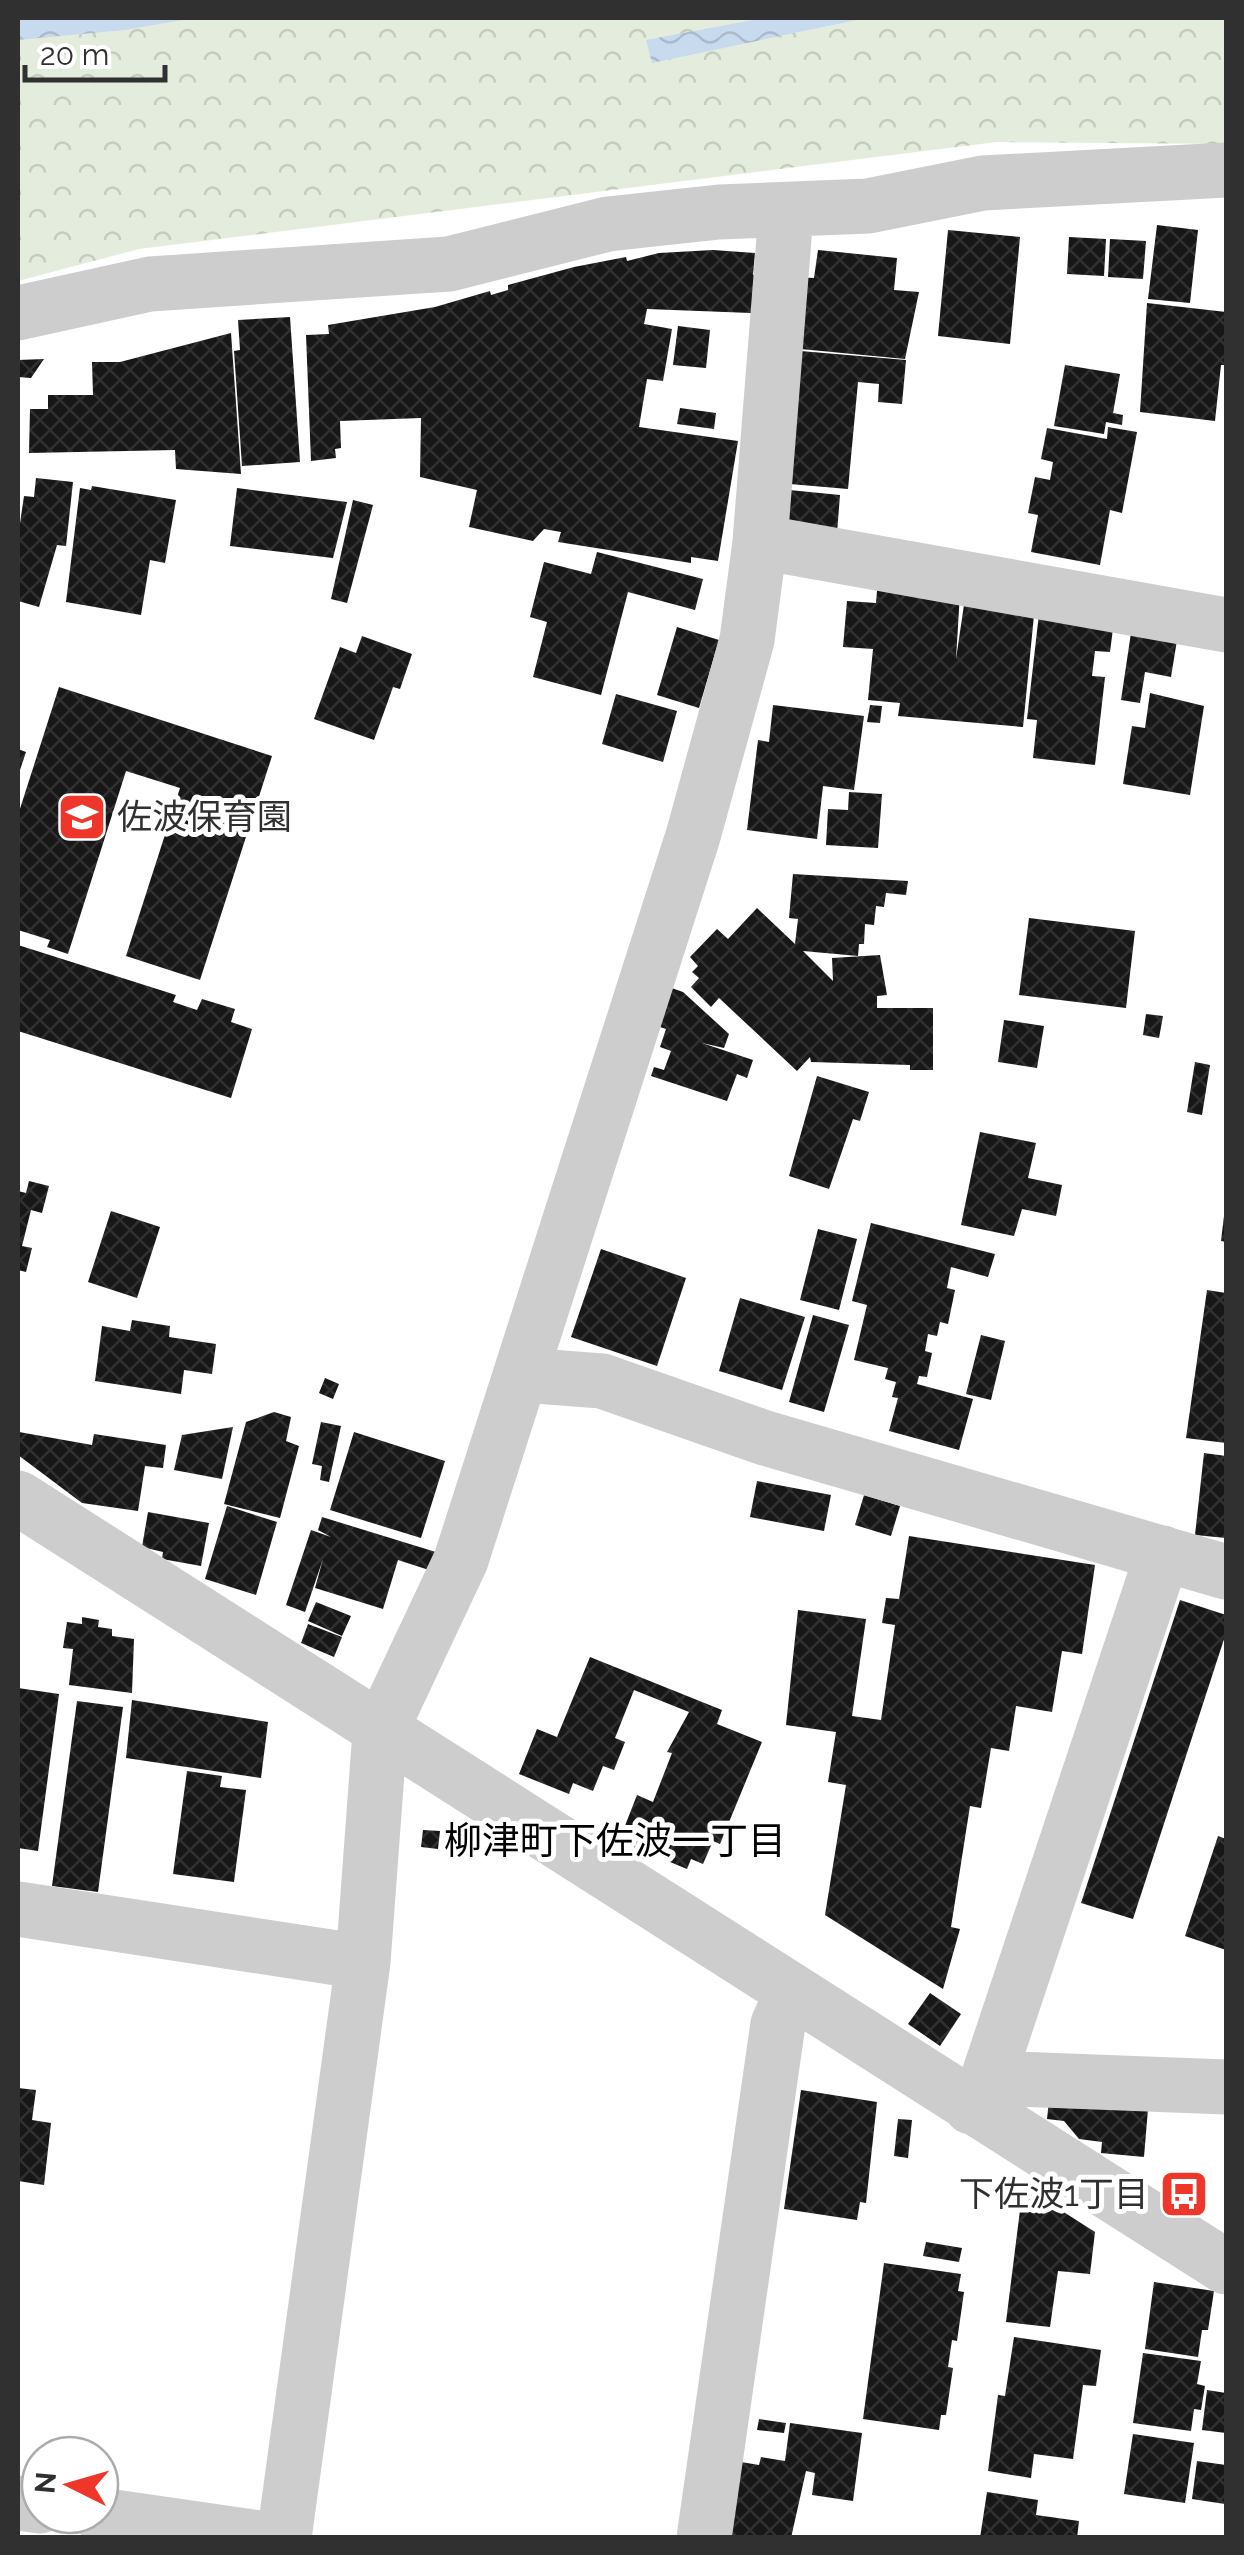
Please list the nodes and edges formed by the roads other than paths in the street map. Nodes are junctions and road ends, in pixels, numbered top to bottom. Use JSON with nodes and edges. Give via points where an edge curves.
{"nodes":[{"id":1,"x":1226,"y":170,"type":"edge"},
{"id":2,"x":786,"y":213,"type":"junction"},
{"id":3,"x":18,"y":313,"type":"edge"},
{"id":4,"x":760,"y":542,"type":"junction"},
{"id":5,"x":1226,"y":625,"type":"edge"},
{"id":6,"x":522,"y":1375,"type":"junction"},
{"id":7,"x":28,"y":1512,"type":"edge"},
{"id":8,"x":1163,"y":1553,"type":"junction"},
{"id":9,"x":1226,"y":1572,"type":"edge"},
{"id":10,"x":380,"y":1732,"type":"junction"},
{"id":11,"x":18,"y":1909,"type":"edge"},
{"id":12,"x":364,"y":1962,"type":"junction"},
{"id":13,"x":792,"y":1993,"type":"junction"},
{"id":14,"x":1226,"y":2086,"type":"edge"},
{"id":15,"x":980,"y":2092,"type":"junction"},
{"id":16,"x":1226,"y":2267,"type":"edge"},
{"id":17,"x":120,"y":2518,"type":"edge"},
{"id":18,"x":259,"y":2538,"type":"edge"},
{"id":19,"x":284,"y":2538,"type":"edge"},
{"id":20,"x":704,"y":2538,"type":"edge"}],
"edges":[{"from":1,"to":2,"type":"street","via":[[984,183],[868,206]]},
{"from":2,"to":3,"type":"street","via":[[719,212],[608,224],[449,264],[150,284]]},
{"from":2,"to":4,"type":"street"},
{"from":4,"to":5,"type":"street"},
{"from":4,"to":6,"type":"street","via":[[747,640],[692,836]]},
{"from":6,"to":8,"type":"street","via":[[602,1381],[765,1438]]},
{"from":6,"to":10,"type":"street","via":[[460,1560]]},
{"from":7,"to":10,"type":"street"},
{"from":8,"to":9,"type":"street"},
{"from":8,"to":15,"type":"street"},
{"from":10,"to":12,"type":"street"},
{"from":10,"to":13,"type":"street"},
{"from":11,"to":12,"type":"street"},
{"from":12,"to":19,"type":"street"},
{"from":13,"to":15,"type":"street"},
{"from":13,"to":20,"type":"street","via":[[778,2024]]},
{"from":14,"to":15,"type":"street"},
{"from":15,"to":16,"type":"street"},
{"from":17,"to":18,"type":"street"}]}
